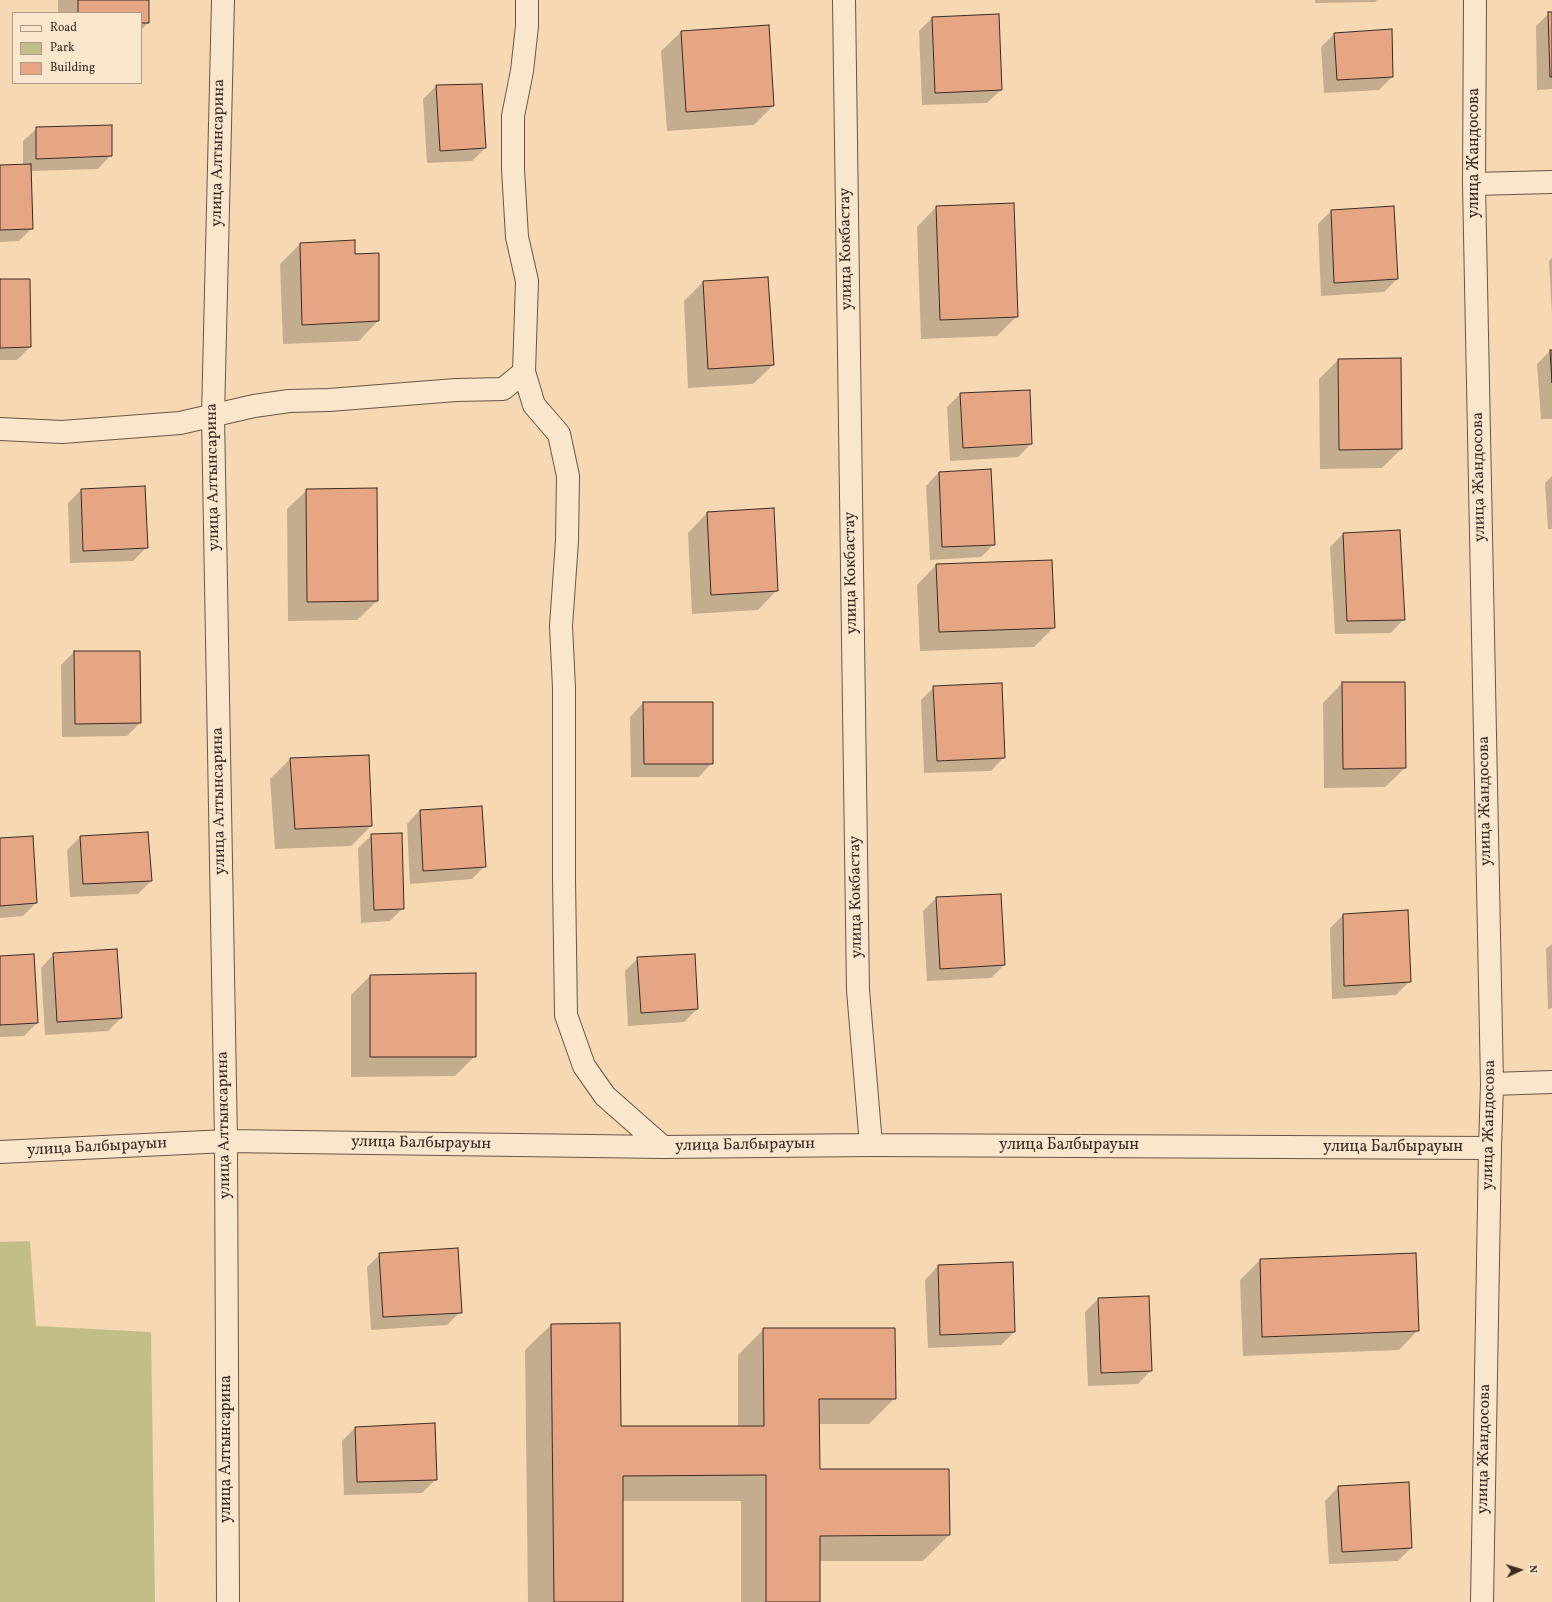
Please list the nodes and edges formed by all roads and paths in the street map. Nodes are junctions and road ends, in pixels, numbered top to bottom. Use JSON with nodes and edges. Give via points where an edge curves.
{"nodes":[{"id":1,"x":223,"y":0,"type":"edge"},
{"id":2,"x":527,"y":0,"type":"edge"},
{"id":3,"x":844,"y":0,"type":"edge"},
{"id":4,"x":1475,"y":0,"type":"edge"},
{"id":5,"x":1552,"y":182,"type":"edge"},
{"id":6,"x":1474,"y":184,"type":"junction"},
{"id":7,"x":524,"y":372,"type":"junction"},
{"id":8,"x":213,"y":416,"type":"junction"},
{"id":9,"x":0,"y":428,"type":"edge"},
{"id":10,"x":1552,"y":1082,"type":"edge"},
{"id":11,"x":1492,"y":1084,"type":"junction"},
{"id":12,"x":226,"y":1141,"type":"junction"},
{"id":13,"x":871,"y":1145,"type":"junction"},
{"id":14,"x":663,"y":1147,"type":"junction"},
{"id":15,"x":1490,"y":1148,"type":"junction"},
{"id":16,"x":0,"y":1152,"type":"edge"},
{"id":17,"x":228,"y":1602,"type":"edge"},
{"id":18,"x":1482,"y":1602,"type":"edge"}],
"edges":[{"from":1,"to":8,"type":"street","name":"улица Алтынсарина"},
{"from":2,"to":7,"type":"street","via":[[522,71],[513,116],[516,237],[527,281]]},
{"from":3,"to":13,"type":"street","name":"улица Кокбастау","via":[[858,982]]},
{"from":4,"to":6,"type":"street","name":"улица Жандосова"},
{"from":5,"to":6,"type":"street"},
{"from":6,"to":11,"type":"street","name":"улица Жандосова"},
{"from":7,"to":8,"type":"street","via":[[503,390],[456,390],[289,401]]},
{"from":7,"to":14,"type":"street","via":[[534,405],[559,434],[568,476],[567,541],[561,626],[564,688],[566,1015],[584,1066],[604,1096]]},
{"from":8,"to":9,"type":"street","via":[[180,423],[62,432]]},
{"from":8,"to":12,"type":"street","name":"улица Алтынсарина"},
{"from":10,"to":11,"type":"street"},
{"from":11,"to":15,"type":"street","name":"улица Жандосова"},
{"from":12,"to":14,"type":"street","name":"улица Балбырауын"},
{"from":12,"to":16,"type":"street","name":"улица Балбырауын"},
{"from":12,"to":17,"type":"street","name":"улица Алтынсарина"},
{"from":13,"to":14,"type":"street","name":"улица Балбырауын"},
{"from":13,"to":15,"type":"street","name":"улица Балбырауын"},
{"from":15,"to":18,"type":"street","name":"улица Жандосова"}]}
